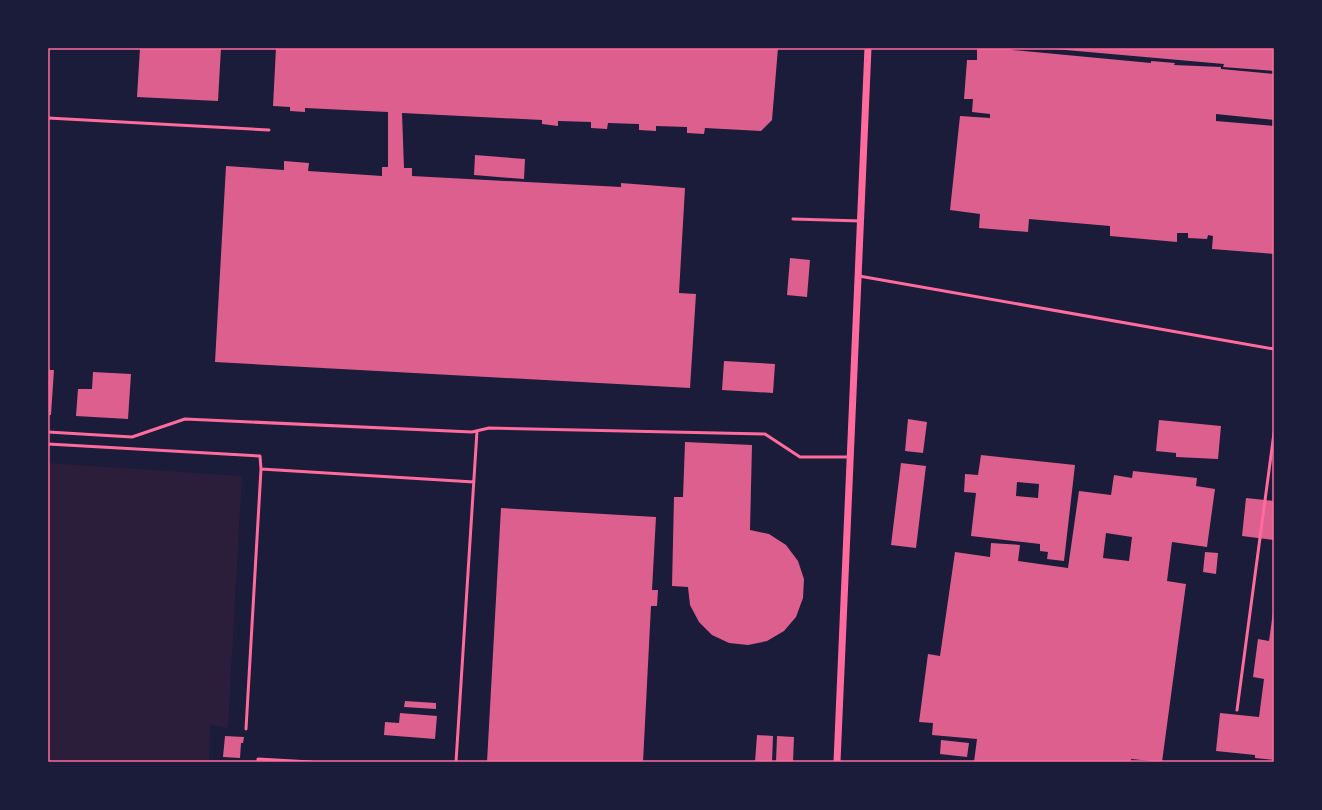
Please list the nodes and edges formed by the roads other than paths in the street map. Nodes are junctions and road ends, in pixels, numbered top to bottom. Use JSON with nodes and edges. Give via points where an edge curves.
{"nodes":[{"id":1,"x":868,"y":48,"type":"edge"},
{"id":2,"x":48,"y":118,"type":"edge"},
{"id":3,"x":269,"y":130,"type":"dead end"},
{"id":4,"x":793,"y":219,"type":"dead end"},
{"id":5,"x":862,"y":221,"type":"junction"},
{"id":6,"x":859,"y":276,"type":"junction"},
{"id":7,"x":1274,"y":349,"type":"edge"},
{"id":8,"x":477,"y":431,"type":"junction"},
{"id":9,"x":48,"y":432,"type":"edge"},
{"id":10,"x":1274,"y":433,"type":"edge"},
{"id":11,"x":48,"y":444,"type":"edge"},
{"id":12,"x":851,"y":457,"type":"junction"},
{"id":13,"x":261,"y":469,"type":"junction"},
{"id":14,"x":474,"y":482,"type":"junction"},
{"id":15,"x":1237,"y":710,"type":"dead end"},
{"id":16,"x":246,"y":729,"type":"dead end"},
{"id":17,"x":258,"y":762,"type":"edge"},
{"id":18,"x":311,"y":762,"type":"edge"},
{"id":19,"x":456,"y":762,"type":"edge"},
{"id":20,"x":837,"y":762,"type":"edge"}],
"edges":[{"from":1,"to":5,"type":"street"},
{"from":2,"to":3,"type":"lane"},
{"from":4,"to":5,"type":"lane"},
{"from":5,"to":6,"type":"street"},
{"from":6,"to":7,"type":"lane"},
{"from":6,"to":12,"type":"street"},
{"from":8,"to":9,"type":"lane","via":[[185,419],[132,437]]},
{"from":8,"to":12,"type":"lane","via":[[489,428],[765,434],[800,457]]},
{"from":8,"to":14,"type":"lane"},
{"from":10,"to":15,"type":"lane"},
{"from":11,"to":13,"type":"lane","via":[[260,456]]},
{"from":12,"to":20,"type":"street"},
{"from":13,"to":14,"type":"lane"},
{"from":13,"to":16,"type":"lane"},
{"from":14,"to":19,"type":"lane"},
{"from":17,"to":18,"type":"lane","via":[[258,759]]}]}
